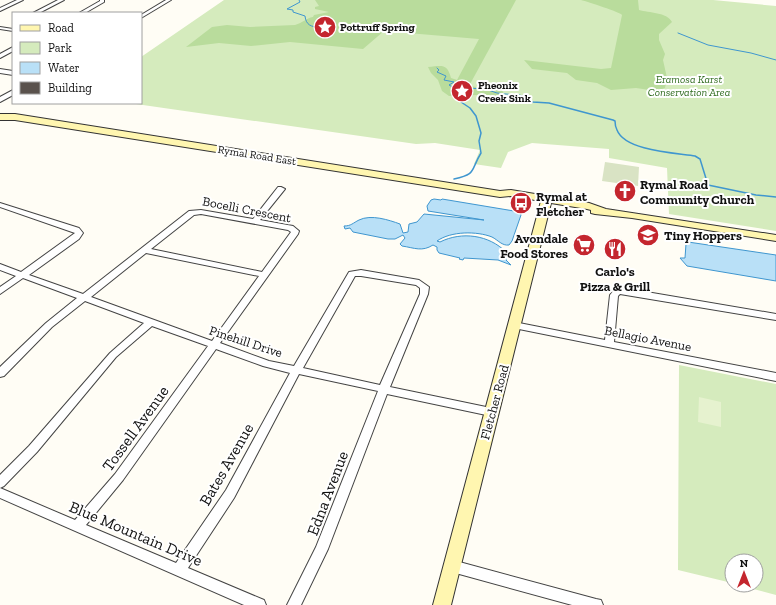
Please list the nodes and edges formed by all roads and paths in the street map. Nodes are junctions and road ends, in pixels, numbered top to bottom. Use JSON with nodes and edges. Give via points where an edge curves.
{"nodes":[{"id":1,"x":20,"y":0,"type":"edge"},
{"id":2,"x":62,"y":0,"type":"edge"},
{"id":3,"x":102,"y":0,"type":"edge"},
{"id":4,"x":170,"y":0,"type":"edge"},
{"id":5,"x":1,"y":8,"type":"edge"},
{"id":6,"x":38,"y":12,"type":"edge"},
{"id":7,"x":83,"y":12,"type":"edge"},
{"id":8,"x":142,"y":16,"type":"edge"},
{"id":9,"x":12,"y":24,"type":"edge"},
{"id":10,"x":2,"y":28,"type":"edge"},
{"id":11,"x":12,"y":30,"type":"edge"},
{"id":12,"x":0,"y":48,"type":"edge"},
{"id":13,"x":12,"y":49,"type":"edge"},
{"id":14,"x":0,"y":56,"type":"edge"},
{"id":15,"x":0,"y":71,"type":"edge"},
{"id":16,"x":12,"y":73,"type":"edge"},
{"id":17,"x":12,"y":93,"type":"edge"},
{"id":18,"x":0,"y":100,"type":"edge"},
{"id":19,"x":0,"y":112,"type":"edge"},
{"id":20,"x":0,"y":117,"type":"edge"},
{"id":21,"x":15,"y":117,"type":"junction"},
{"id":22,"x":281,"y":189,"type":"dead end"},
{"id":23,"x":546,"y":202,"type":"junction"},
{"id":24,"x":0,"y":205,"type":"edge"},
{"id":25,"x":255,"y":222,"type":"junction"},
{"id":26,"x":776,"y":238,"type":"edge"},
{"id":27,"x":144,"y":250,"type":"junction"},
{"id":28,"x":0,"y":267,"type":"edge"},
{"id":29,"x":23,"y":275,"type":"junction"},
{"id":30,"x":264,"y":275,"type":"junction"},
{"id":31,"x":0,"y":291,"type":"edge"},
{"id":32,"x":84,"y":298,"type":"junction"},
{"id":33,"x":776,"y":317,"type":"edge"},
{"id":34,"x":150,"y":322,"type":"junction"},
{"id":35,"x":514,"y":325,"type":"junction"},
{"id":36,"x":609,"y":344,"type":"junction"},
{"id":37,"x":214,"y":345,"type":"junction"},
{"id":38,"x":296,"y":371,"type":"junction"},
{"id":39,"x":0,"y":373,"type":"edge"},
{"id":40,"x":776,"y":377,"type":"edge"},
{"id":41,"x":384,"y":389,"type":"junction"},
{"id":42,"x":491,"y":412,"type":"junction"},
{"id":43,"x":0,"y":483,"type":"edge"},
{"id":44,"x":0,"y":493,"type":"edge"},
{"id":45,"x":77,"y":527,"type":"junction"},
{"id":46,"x":452,"y":566,"type":"junction"},
{"id":47,"x":179,"y":570,"type":"junction"},
{"id":48,"x":581,"y":603,"type":"edge"},
{"id":49,"x":259,"y":605,"type":"edge"},
{"id":50,"x":294,"y":605,"type":"edge"},
{"id":51,"x":442,"y":605,"type":"edge"},
{"id":52,"x":596,"y":605,"type":"edge"}],
"edges":[{"from":1,"to":5,"type":"street"},
{"from":2,"to":6,"type":"street"},
{"from":3,"to":7,"type":"street"},
{"from":4,"to":8,"type":"street"},
{"from":9,"to":10,"type":"street"},
{"from":10,"to":11,"type":"street"},
{"from":12,"to":13,"type":"street"},
{"from":13,"to":14,"type":"street"},
{"from":15,"to":16,"type":"street"},
{"from":17,"to":18,"type":"street"},
{"from":19,"to":21,"type":"main road","name":"Rymal Road East"},
{"from":20,"to":21,"type":"main road","name":"Rymal Road East"},
{"from":21,"to":23,"type":"main road","name":"Rymal Road East","via":[[500,194],[510,199]]},
{"from":22,"to":25,"type":"street"},
{"from":23,"to":26,"type":"main road","name":"Rymal Road East","via":[[587,211],[602,211]]},
{"from":23,"to":35,"type":"main road","name":"Fletcher Road"},
{"from":24,"to":29,"type":"street","via":[[79,233]]},
{"from":25,"to":27,"type":"street","name":"Bocelli Crescent","via":[[194,212]]},
{"from":25,"to":30,"type":"street","name":"Bocelli Crescent","via":[[295,231]]},
{"from":27,"to":30,"type":"street"},
{"from":27,"to":32,"type":"street","name":"Bocelli Crescent"},
{"from":28,"to":29,"type":"street","name":"Pinehill Drive"},
{"from":29,"to":31,"type":"street"},
{"from":29,"to":32,"type":"street","name":"Pinehill Drive"},
{"from":30,"to":37,"type":"street","name":"Bocelli Crescent"},
{"from":32,"to":34,"type":"street","name":"Pinehill Drive"},
{"from":32,"to":39,"type":"street","name":"Bocelli Crescent","via":[[42,331]]},
{"from":33,"to":36,"type":"street","via":[[623,291],[614,295]]},
{"from":34,"to":37,"type":"street","name":"Pinehill Drive"},
{"from":34,"to":43,"type":"street","via":[[113,355],[33,449]]},
{"from":35,"to":36,"type":"street","name":"Bellagio Avenue"},
{"from":35,"to":42,"type":"main road","name":"Fletcher Road"},
{"from":36,"to":40,"type":"street","name":"Bellagio Avenue"},
{"from":37,"to":38,"type":"street","name":"Pinehill Drive"},
{"from":37,"to":45,"type":"street","name":"Tossell Avenue","via":[[119,477]]},
{"from":38,"to":41,"type":"street","name":"Pinehill Drive"},
{"from":38,"to":41,"type":"street","name":"Bates Avenue","via":[[352,274],[361,273],[419,283],[425,287],[424,294]]},
{"from":38,"to":47,"type":"street","name":"Bates Avenue","via":[[230,494]]},
{"from":41,"to":42,"type":"street","name":"Pinehill Drive"},
{"from":41,"to":50,"type":"street","name":"Edna Avenue","via":[[322,549]]},
{"from":42,"to":46,"type":"main road","name":"Fletcher Road"},
{"from":44,"to":45,"type":"street","name":"Blue Mountain Drive"},
{"from":45,"to":47,"type":"street","name":"Blue Mountain Drive"},
{"from":46,"to":48,"type":"street"},
{"from":46,"to":51,"type":"main road","name":"Fletcher Road"},
{"from":47,"to":49,"type":"street","name":"Blue Mountain Drive"},
{"from":48,"to":52,"type":"street"}]}
